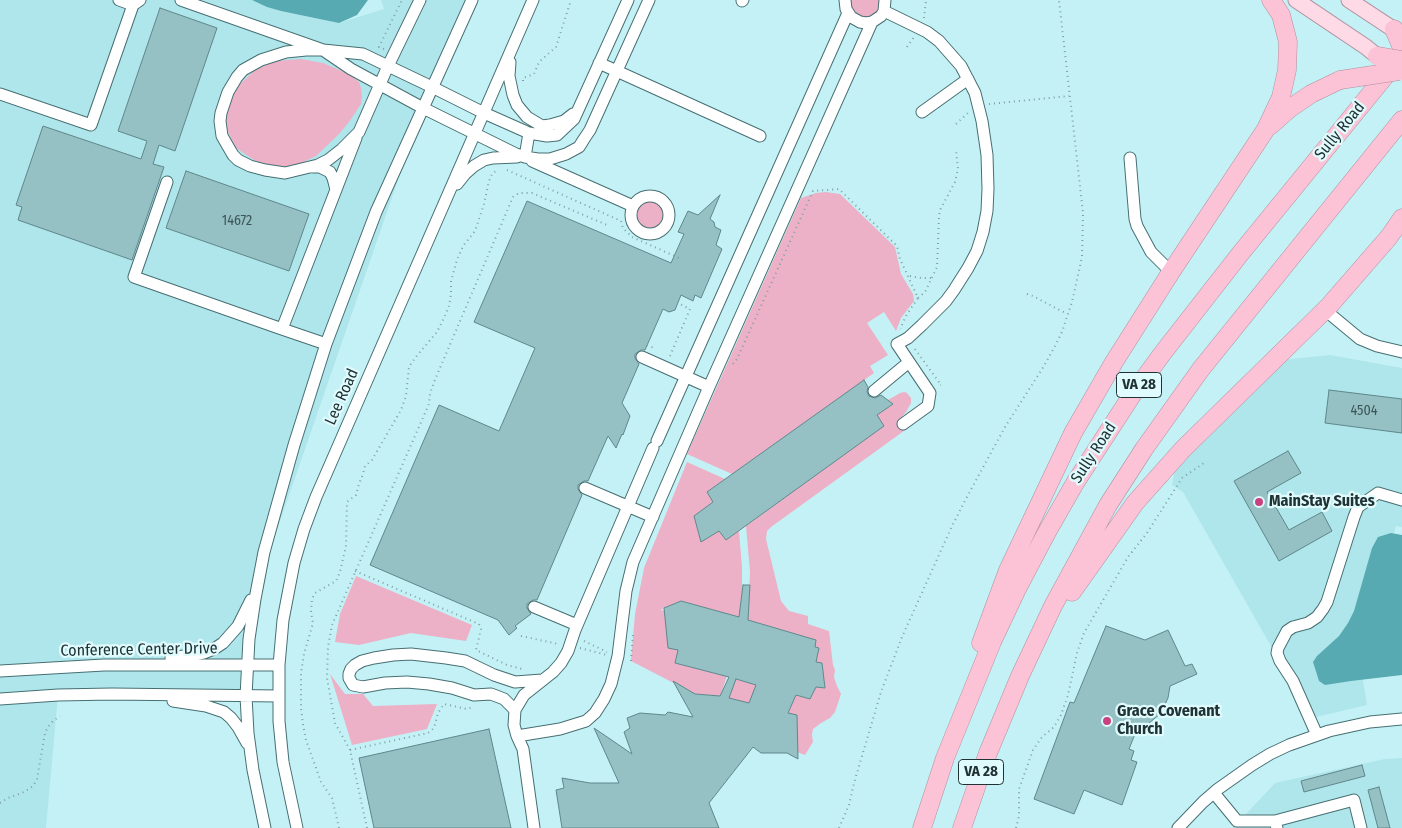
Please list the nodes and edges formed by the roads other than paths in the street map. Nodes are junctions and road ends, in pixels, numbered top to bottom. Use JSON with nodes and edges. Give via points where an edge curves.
{"nodes":[{"id":1,"x":119,"y":0,"type":"edge"},
{"id":2,"x":181,"y":0,"type":"edge"},
{"id":3,"x":420,"y":0,"type":"edge"},
{"id":4,"x":472,"y":0,"type":"edge"},
{"id":5,"x":533,"y":0,"type":"edge"},
{"id":6,"x":628,"y":0,"type":"edge"},
{"id":7,"x":648,"y":0,"type":"edge"},
{"id":8,"x":1271,"y":0,"type":"edge"},
{"id":9,"x":1296,"y":0,"type":"edge"},
{"id":10,"x":1349,"y":0,"type":"edge"},
{"id":11,"x":136,"y":2,"type":"edge"},
{"id":12,"x":844,"y":4,"type":"edge"},
{"id":13,"x":884,"y":5,"type":"edge"},
{"id":14,"x":872,"y":22,"type":"junction"},
{"id":15,"x":1393,"y":29,"type":"edge"},
{"id":16,"x":1402,"y":48,"type":"edge"},
{"id":17,"x":323,"y":50,"type":"junction"},
{"id":18,"x":1372,"y":52,"type":"joint"},
{"id":19,"x":510,"y":53,"type":"junction"},
{"id":20,"x":599,"y":64,"type":"junction"},
{"id":21,"x":388,"y":66,"type":"junction"},
{"id":22,"x":1401,"y":66,"type":"edge"},
{"id":23,"x":616,"y":72,"type":"junction"},
{"id":24,"x":968,"y":79,"type":"junction"},
{"id":25,"x":380,"y":85,"type":"junction"},
{"id":26,"x":432,"y":87,"type":"junction"},
{"id":27,"x":0,"y":94,"type":"edge"},
{"id":28,"x":580,"y":107,"type":"junction"},
{"id":29,"x":423,"y":108,"type":"junction"},
{"id":30,"x":922,"y":112,"type":"dead end"},
{"id":31,"x":484,"y":114,"type":"junction"},
{"id":32,"x":1402,"y":120,"type":"edge"},
{"id":33,"x":1266,"y":129,"type":"junction"},
{"id":34,"x":358,"y":132,"type":"junction"},
{"id":35,"x":529,"y":133,"type":"junction"},
{"id":36,"x":475,"y":134,"type":"junction"},
{"id":37,"x":760,"y":136,"type":"dead end"},
{"id":38,"x":525,"y":158,"type":"junction"},
{"id":39,"x":1130,"y":158,"type":"dead end"},
{"id":40,"x":311,"y":167,"type":"junction"},
{"id":41,"x":167,"y":182,"type":"dead end"},
{"id":42,"x":336,"y":190,"type":"junction"},
{"id":43,"x":447,"y":197,"type":"junction"},
{"id":44,"x":632,"y":206,"type":"dead end"},
{"id":45,"x":1402,"y":218,"type":"edge"},
{"id":46,"x":1395,"y":232,"type":"edge"},
{"id":47,"x":1171,"y":272,"type":"junction"},
{"id":48,"x":1325,"y":310,"type":"junction"},
{"id":49,"x":282,"y":329,"type":"junction"},
{"id":50,"x":326,"y":344,"type":"junction"},
{"id":51,"x":1402,"y":352,"type":"edge"},
{"id":52,"x":642,"y":357,"type":"dead end"},
{"id":53,"x":909,"y":362,"type":"junction"},
{"id":54,"x":686,"y":377,"type":"junction"},
{"id":55,"x":709,"y":387,"type":"junction"},
{"id":56,"x":874,"y":391,"type":"dead end"},
{"id":57,"x":904,"y":424,"type":"dead end"},
{"id":58,"x":585,"y":488,"type":"dead end"},
{"id":59,"x":1402,"y":500,"type":"edge"},
{"id":60,"x":628,"y":507,"type":"junction"},
{"id":61,"x":653,"y":517,"type":"junction"},
{"id":62,"x":258,"y":585,"type":"junction"},
{"id":63,"x":534,"y":607,"type":"dead end"},
{"id":64,"x":577,"y":626,"type":"junction"},
{"id":65,"x":120,"y":664,"type":"junction"},
{"id":66,"x":247,"y":665,"type":"junction"},
{"id":67,"x":279,"y":665,"type":"junction"},
{"id":68,"x":0,"y":671,"type":"edge"},
{"id":69,"x":542,"y":680,"type":"junction"},
{"id":70,"x":112,"y":694,"type":"junction"},
{"id":71,"x":246,"y":696,"type":"junction"},
{"id":72,"x":279,"y":696,"type":"junction"},
{"id":73,"x":0,"y":699,"type":"edge"},
{"id":74,"x":515,"y":710,"type":"junction"},
{"id":75,"x":1002,"y":717,"type":"junction"},
{"id":76,"x":1402,"y":719,"type":"edge"},
{"id":77,"x":1317,"y":735,"type":"junction"},
{"id":78,"x":517,"y":736,"type":"junction"},
{"id":79,"x":251,"y":753,"type":"junction"},
{"id":80,"x":944,"y":758,"type":"junction"},
{"id":81,"x":1214,"y":793,"type":"junction"},
{"id":82,"x":1235,"y":824,"type":"edge"},
{"id":83,"x":1276,"y":824,"type":"edge"},
{"id":84,"x":265,"y":828,"type":"edge"},
{"id":85,"x":297,"y":828,"type":"edge"},
{"id":86,"x":534,"y":828,"type":"edge"},
{"id":87,"x":922,"y":828,"type":"edge"},
{"id":88,"x":962,"y":828,"type":"edge"},
{"id":89,"x":1178,"y":828,"type":"edge"},
{"id":90,"x":1361,"y":828,"type":"edge"}],
"edges":[{"from":1,"to":11,"type":"street"},
{"from":2,"to":17,"type":"street"},
{"from":3,"to":21,"type":"street"},
{"from":4,"to":26,"type":"street","name":"Lee Road"},
{"from":5,"to":19,"type":"street","name":"Lee Road"},
{"from":6,"to":20,"type":"street"},
{"from":7,"to":23,"type":"street"},
{"from":8,"to":33,"type":"highway","via":[[1281,16],[1288,42],[1287,70],[1281,97]]},
{"from":9,"to":18,"type":"main road"},
{"from":10,"to":15,"type":"main road"},
{"from":11,"to":27,"type":"street","via":[[91,125]]},
{"from":12,"to":14,"type":"street","via":[[856,20]]},
{"from":12,"to":54,"type":"street"},
{"from":13,"to":14,"type":"street","via":[[878,19]]},
{"from":13,"to":24,"type":"street","via":[[934,36],[957,61]]},
{"from":14,"to":55,"type":"street"},
{"from":15,"to":16,"type":"highway"},
{"from":17,"to":21,"type":"street","via":[[363,54]]},
{"from":17,"to":25,"type":"street"},
{"from":17,"to":40,"type":"street","via":[[286,52],[243,70],[228,92],[220,121],[225,143],[238,160],[257,168],[285,173]]},
{"from":18,"to":22,"type":"highway","bridge":true},
{"from":19,"to":28,"type":"street","via":[[511,86],[517,105],[527,117],[542,126],[550,126],[564,121]]},
{"from":19,"to":31,"type":"street","name":"Lee Road"},
{"from":20,"to":23,"type":"street"},
{"from":20,"to":28,"type":"street"},
{"from":21,"to":25,"type":"street"},
{"from":21,"to":26,"type":"street"},
{"from":22,"to":33,"type":"highway","bridge":true,"via":[[1340,80],[1311,94]]},
{"from":22,"to":80,"type":"highway","name":"Sully Road","number":"VA 28","via":[[1202,302],[1132,395],[1075,483],[1018,587]]},
{"from":23,"to":37,"type":"street"},
{"from":23,"to":38,"type":"street","via":[[579,147],[558,157]]},
{"from":24,"to":30,"type":"street"},
{"from":24,"to":53,"type":"street","via":[[979,107],[987,155],[987,211],[980,242],[954,290],[929,319],[897,344]]},
{"from":25,"to":29,"type":"street"},
{"from":25,"to":34,"type":"street"},
{"from":26,"to":29,"type":"street","name":"Lee Road"},
{"from":26,"to":31,"type":"street"},
{"from":28,"to":35,"type":"street","via":[[574,119],[557,135]]},
{"from":29,"to":36,"type":"street"},
{"from":29,"to":50,"type":"street","name":"Lee Road","via":[[376,212]]},
{"from":31,"to":35,"type":"street"},
{"from":31,"to":36,"type":"street","name":"Lee Road"},
{"from":32,"to":75,"type":"highway","number":"VA 28","via":[[1221,343],[1144,449],[1108,505],[1053,606]]},
{"from":33,"to":47,"type":"highway"},
{"from":34,"to":40,"type":"street","via":[[334,156]]},
{"from":34,"to":42,"type":"street"},
{"from":35,"to":38,"type":"street"},
{"from":36,"to":38,"type":"street"},
{"from":36,"to":43,"type":"street","name":"Lee Road"},
{"from":38,"to":43,"type":"street","via":[[506,156],[484,160],[465,174]]},
{"from":38,"to":44,"type":"street"},
{"from":39,"to":47,"type":"street","via":[[1137,226],[1151,252]]},
{"from":40,"to":42,"type":"street","via":[[330,172]]},
{"from":41,"to":49,"type":"street","via":[[134,277]]},
{"from":42,"to":49,"type":"street"},
{"from":43,"to":67,"type":"street","name":"Lee Road","via":[[304,529],[284,610]]},
{"from":45,"to":46,"type":"highway"},
{"from":46,"to":48,"type":"highway"},
{"from":47,"to":80,"type":"highway","via":[[1073,433],[1012,561]]},
{"from":48,"to":51,"type":"street","via":[[1356,337]]},
{"from":48,"to":75,"type":"highway","via":[[1183,448],[1135,503],[1076,585]]},
{"from":49,"to":50,"type":"street"},
{"from":50,"to":62,"type":"street","name":"Lee Road","via":[[279,498]]},
{"from":52,"to":54,"type":"street"},
{"from":53,"to":56,"type":"street"},
{"from":53,"to":57,"type":"street","via":[[930,393],[928,406]]},
{"from":54,"to":55,"type":"street"},
{"from":54,"to":60,"type":"street"},
{"from":55,"to":61,"type":"street"},
{"from":58,"to":60,"type":"street"},
{"from":59,"to":77,"type":"street","via":[[1378,492],[1358,507],[1327,602],[1313,620],[1287,631],[1278,648],[1280,661],[1293,681]]},
{"from":60,"to":61,"type":"street"},
{"from":60,"to":64,"type":"street"},
{"from":61,"to":78,"type":"street","via":[[630,571],[618,656],[600,707],[586,721],[576,725]]},
{"from":62,"to":65,"type":"street","via":[[238,626],[214,649],[193,655]]},
{"from":62,"to":66,"type":"street","name":"Lee Road"},
{"from":63,"to":64,"type":"street"},
{"from":64,"to":69,"type":"street","via":[[561,663]]},
{"from":65,"to":66,"type":"street","name":"Conference Center Drive"},
{"from":65,"to":68,"type":"street","name":"Conference Center Drive"},
{"from":66,"to":67,"type":"street","name":"Conference Center Drive"},
{"from":66,"to":71,"type":"street","name":"Lee Road"},
{"from":67,"to":72,"type":"street","name":"Lee Road"},
{"from":69,"to":74,"type":"street","via":[[524,695]]},
{"from":69,"to":74,"type":"street","via":[[515,682],[465,661],[411,654],[362,661],[349,674],[353,685],[363,687],[407,682],[452,688],[474,695],[491,694],[504,699]]},
{"from":70,"to":71,"type":"street"},
{"from":70,"to":73,"type":"street"},
{"from":70,"to":79,"type":"street","via":[[197,704],[224,712],[238,727]]},
{"from":71,"to":72,"type":"street"},
{"from":71,"to":79,"type":"street","name":"Lee Road"},
{"from":72,"to":85,"type":"street","name":"Lee Road","via":[[283,762]]},
{"from":74,"to":78,"type":"street"},
{"from":75,"to":88,"type":"highway","number":"VA 28"},
{"from":76,"to":77,"type":"street","via":[[1350,725]]},
{"from":77,"to":81,"type":"street","via":[[1258,761]]},
{"from":78,"to":86,"type":"street","via":[[523,749]]},
{"from":79,"to":84,"type":"street","name":"Lee Road"},
{"from":80,"to":87,"type":"highway","name":"Sully Road","number":"VA 28"},
{"from":81,"to":82,"type":"street"},
{"from":81,"to":89,"type":"street"},
{"from":82,"to":83,"type":"street"},
{"from":83,"to":90,"type":"street","via":[[1354,800]]}]}
